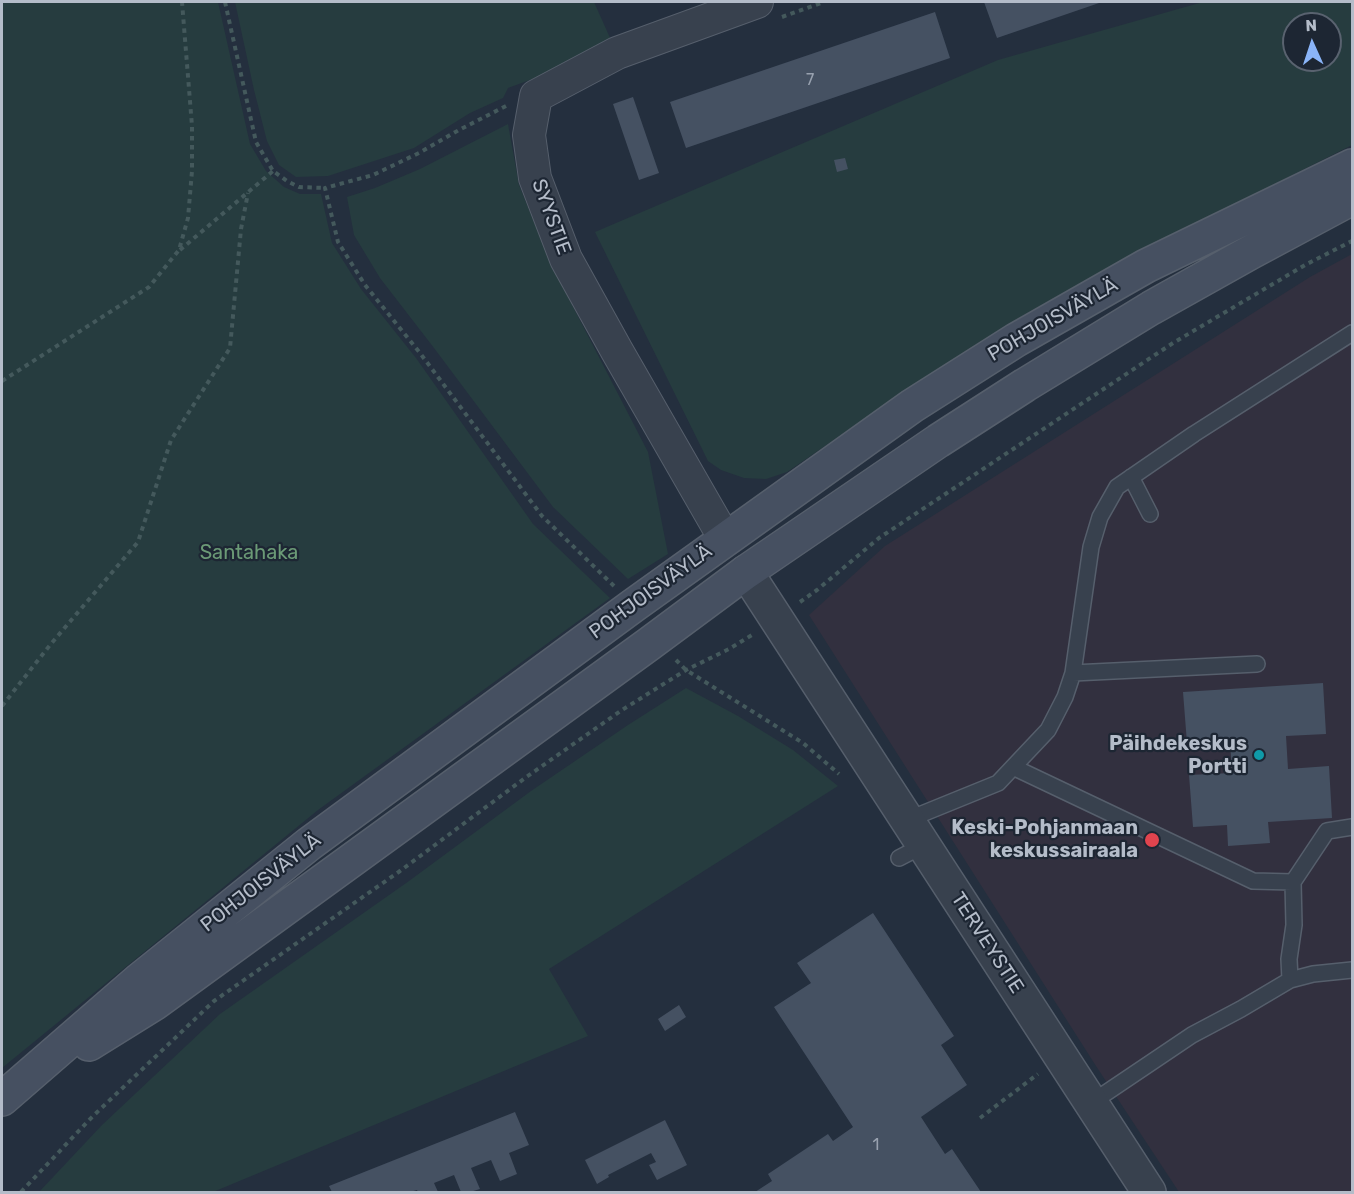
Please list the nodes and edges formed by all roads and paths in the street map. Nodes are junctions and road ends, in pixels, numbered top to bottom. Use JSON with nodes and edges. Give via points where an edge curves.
{"nodes":[{"id":1,"x":182,"y":2,"type":"edge"},
{"id":2,"x":225,"y":2,"type":"edge"},
{"id":3,"x":758,"y":2,"type":"edge"},
{"id":4,"x":726,"y":7,"type":"edge"},
{"id":5,"x":536,"y":96,"type":"junction"},
{"id":6,"x":1353,"y":166,"type":"edge"},
{"id":7,"x":273,"y":171,"type":"junction"},
{"id":8,"x":325,"y":188,"type":"junction"},
{"id":9,"x":248,"y":193,"type":"junction"},
{"id":10,"x":1353,"y":198,"type":"edge"},
{"id":11,"x":1353,"y":241,"type":"edge"},
{"id":12,"x":179,"y":250,"type":"junction"},
{"id":13,"x":1353,"y":333,"type":"edge"},
{"id":14,"x":2,"y":381,"type":"edge"},
{"id":15,"x":1131,"y":477,"type":"junction"},
{"id":16,"x":1150,"y":514,"type":"dead end"},
{"id":17,"x":725,"y":539,"type":"junction"},
{"id":18,"x":746,"y":572,"type":"junction"},
{"id":19,"x":634,"y":605,"type":"junction"},
{"id":20,"x":777,"y":619,"type":"junction"},
{"id":21,"x":657,"y":638,"type":"junction"},
{"id":22,"x":1257,"y":664,"type":"dead end"},
{"id":23,"x":686,"y":670,"type":"junction"},
{"id":24,"x":1072,"y":673,"type":"junction"},
{"id":25,"x":2,"y":706,"type":"edge"},
{"id":26,"x":1013,"y":767,"type":"junction"},
{"id":27,"x":847,"y":781,"type":"dead end"},
{"id":28,"x":1353,"y":827,"type":"edge"},
{"id":29,"x":910,"y":841,"type":"junction"},
{"id":30,"x":1293,"y":882,"type":"junction"},
{"id":31,"x":1353,"y":970,"type":"edge"},
{"id":32,"x":1290,"y":980,"type":"junction"},
{"id":33,"x":1038,"y":1074,"type":"dead end"},
{"id":34,"x":2,"y":1099,"type":"edge"},
{"id":35,"x":1090,"y":1103,"type":"junction"},
{"id":36,"x":980,"y":1118,"type":"dead end"},
{"id":37,"x":21,"y":1192,"type":"edge"},
{"id":38,"x":1149,"y":1192,"type":"edge"}],
"edges":[{"from":1,"to":12,"type":"path","via":[[192,171],[188,218]]},
{"from":2,"to":7,"type":"path","via":[[256,142]]},
{"from":3,"to":4,"type":"street"},
{"from":4,"to":5,"type":"street","via":[[617,53]]},
{"from":5,"to":8,"type":"path","via":[[500,108],[373,175]]},
{"from":5,"to":17,"type":"street","name":"SYYSTIE","via":[[529,135],[535,178],[566,259]]},
{"from":6,"to":17,"type":"main road","name":"POHJOISVÄYLÄ","via":[[1146,266],[1016,340],[912,406]]},
{"from":7,"to":8,"type":"path","via":[[299,187]]},
{"from":7,"to":9,"type":"path"},
{"from":8,"to":19,"type":"path","via":[[338,242],[365,285],[542,516]]},
{"from":9,"to":12,"type":"path"},
{"from":9,"to":25,"type":"path","via":[[230,348],[171,440],[138,542]]},
{"from":10,"to":18,"type":"main road","name":"POHJOISVÄYLÄ","via":[[1152,308],[1025,385]]},
{"from":11,"to":20,"type":"path","via":[[1173,343],[879,538]]},
{"from":12,"to":14,"type":"path","via":[[149,287]]},
{"from":13,"to":15,"type":"lane"},
{"from":15,"to":16,"type":"lane"},
{"from":15,"to":24,"type":"lane","via":[[1117,487],[1100,517],[1091,547]]},
{"from":17,"to":18,"type":"main road"},
{"from":17,"to":19,"type":"main road","name":"POHJOISVÄYLÄ"},
{"from":18,"to":20,"type":"street","name":"TERVEYSTIE"},
{"from":18,"to":21,"type":"main road","name":"POHJOISVÄYLÄ"},
{"from":19,"to":34,"type":"main road","name":"POHJOISVÄYLÄ","via":[[309,844],[138,981]]},
{"from":20,"to":23,"type":"path"},
{"from":20,"to":29,"type":"street","name":"TERVEYSTIE"},
{"from":21,"to":23,"type":"path"},
{"from":21,"to":34,"type":"main road","name":"POHJOISVÄYLÄ","via":[[155,1003]]},
{"from":22,"to":24,"type":"lane"},
{"from":23,"to":27,"type":"path","via":[[803,743]]},
{"from":23,"to":37,"type":"path","via":[[622,710],[214,1001],[92,1117]]},
{"from":24,"to":26,"type":"lane","via":[[1048,730]]},
{"from":26,"to":29,"type":"lane","via":[[998,783]]},
{"from":26,"to":30,"type":"lane","via":[[1253,881]]},
{"from":28,"to":30,"type":"lane","via":[[1327,831]]},
{"from":29,"to":35,"type":"street","name":"TERVEYSTIE"},
{"from":30,"to":32,"type":"lane"},
{"from":31,"to":32,"type":"lane"},
{"from":32,"to":35,"type":"lane","via":[[1192,1035]]},
{"from":33,"to":36,"type":"path"},
{"from":35,"to":38,"type":"street","name":"TERVEYSTIE"}]}
